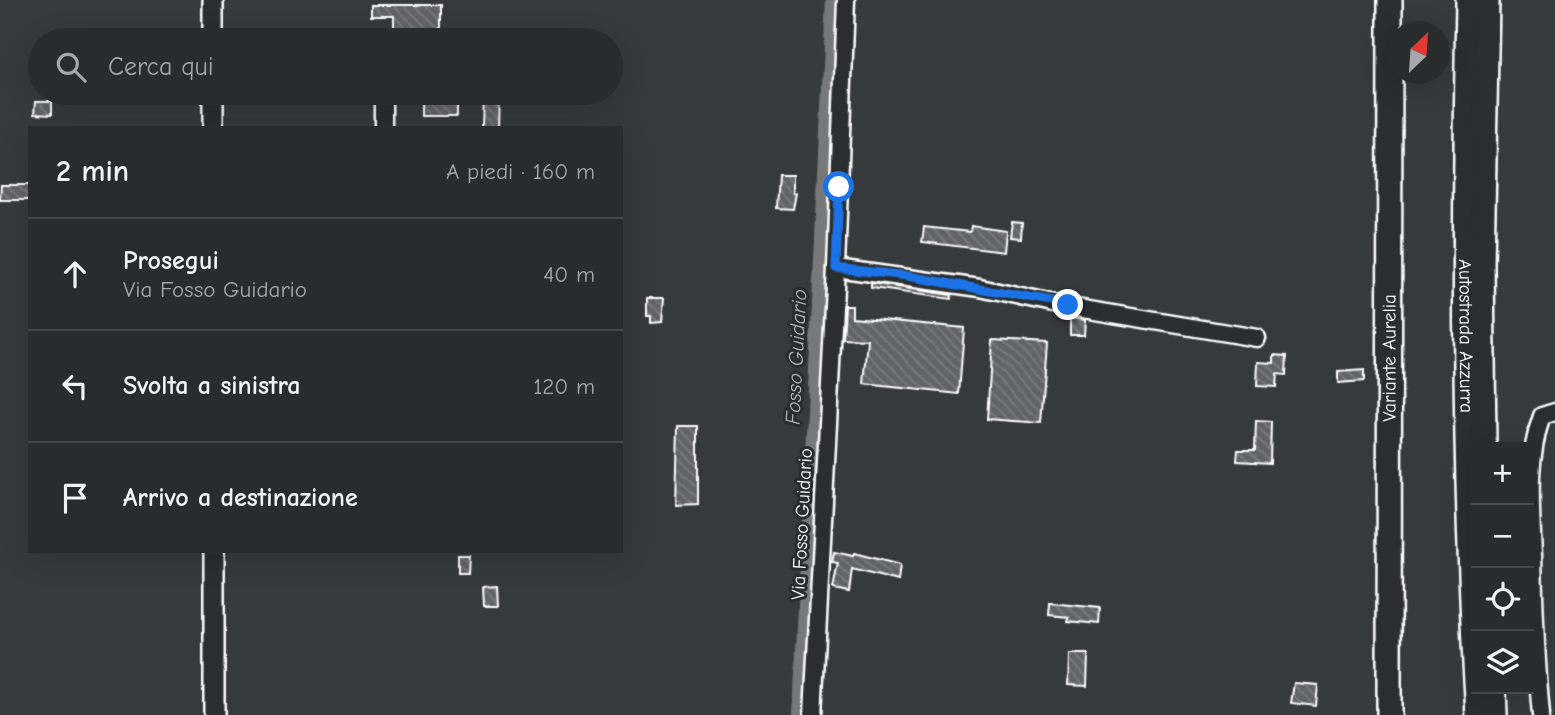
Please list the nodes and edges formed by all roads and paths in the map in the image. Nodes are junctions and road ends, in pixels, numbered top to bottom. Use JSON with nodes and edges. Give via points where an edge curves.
{"nodes":[{"id":1,"x":213,"y":0,"type":"edge"},
{"id":2,"x":846,"y":0,"type":"edge"},
{"id":3,"x":1379,"y":0,"type":"edge"},
{"id":4,"x":1390,"y":0,"type":"edge"},
{"id":5,"x":1405,"y":0,"type":"edge"},
{"id":6,"x":1468,"y":0,"type":"edge"},
{"id":7,"x":1487,"y":0,"type":"edge"},
{"id":8,"x":1390,"y":21,"type":"edge"},
{"id":9,"x":1394,"y":21,"type":"edge"},
{"id":10,"x":1400,"y":21,"type":"edge"},
{"id":11,"x":213,"y":28,"type":"edge"},
{"id":12,"x":1396,"y":84,"type":"edge"},
{"id":13,"x":1405,"y":84,"type":"edge"},
{"id":14,"x":213,"y":105,"type":"edge"},
{"id":15,"x":383,"y":105,"type":"edge"},
{"id":16,"x":213,"y":126,"type":"edge"},
{"id":17,"x":383,"y":126,"type":"edge"},
{"id":18,"x":836,"y":268,"type":"junction"},
{"id":19,"x":1257,"y":338,"type":"dead end"},
{"id":20,"x":1555,"y":412,"type":"edge"},
{"id":21,"x":1484,"y":442,"type":"edge"},
{"id":22,"x":214,"y":553,"type":"edge"},
{"id":23,"x":1494,"y":694,"type":"edge"},
{"id":24,"x":214,"y":715,"type":"edge"},
{"id":25,"x":813,"y":715,"type":"edge"},
{"id":26,"x":1388,"y":715,"type":"edge"},
{"id":27,"x":1403,"y":715,"type":"edge"},
{"id":28,"x":1478,"y":715,"type":"edge"},
{"id":29,"x":1495,"y":715,"type":"edge"},
{"id":30,"x":1541,"y":715,"type":"edge"}],
"edges":[{"from":1,"to":11,"type":"main road"},
{"from":2,"to":18,"type":"street","name":"Via Fosso Guidario"},
{"from":3,"to":8,"type":"street"},
{"from":4,"to":9,"type":"highway","name":"Variante Aurelia"},
{"from":5,"to":10,"type":"highway","name":"Variante Aurelia"},
{"from":6,"to":28,"type":"highway","name":"Autostrada Azzurra","via":[[1464,354]]},
{"from":7,"to":21,"type":"highway","name":"Autostrada Azzurra"},
{"from":12,"to":26,"type":"highway","name":"Variante Aurelia"},
{"from":13,"to":27,"type":"highway","name":"Variante Aurelia"},
{"from":14,"to":16,"type":"main road"},
{"from":15,"to":17,"type":"street"},
{"from":18,"to":19,"type":"street","via":[[956,284]]},
{"from":18,"to":25,"type":"street","name":"Via Fosso Guidario"},
{"from":20,"to":30,"type":"street","via":[[1542,416],[1534,438],[1531,510]]},
{"from":22,"to":24,"type":"main road"},
{"from":23,"to":29,"type":"highway"}]}
